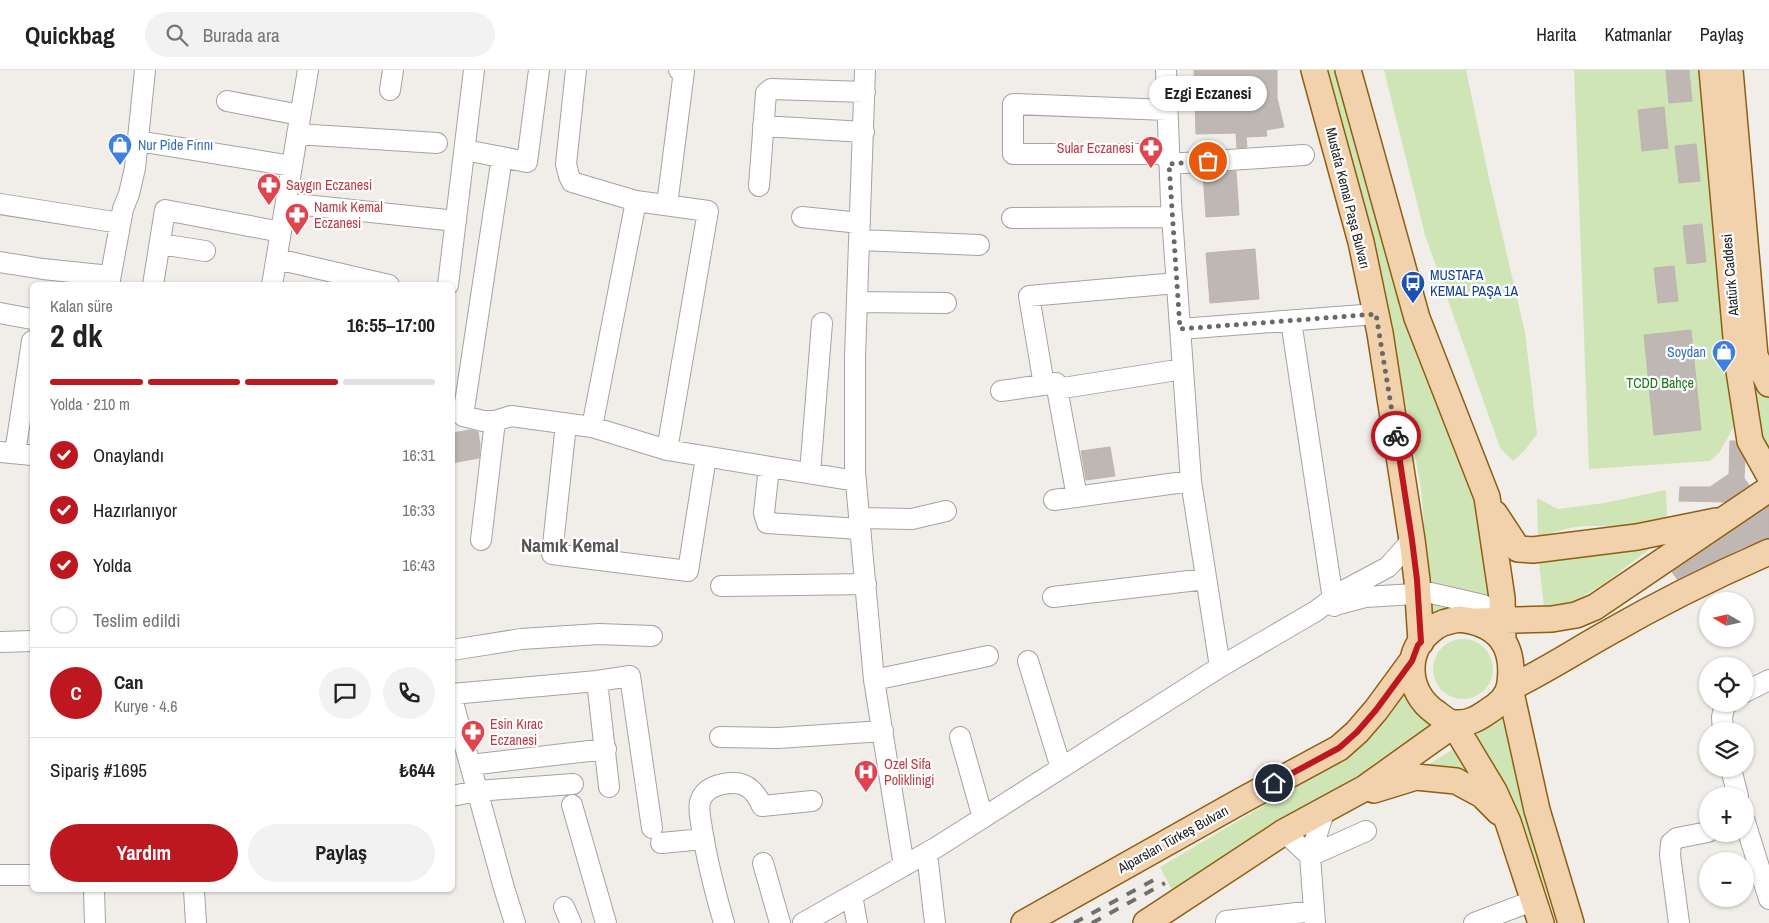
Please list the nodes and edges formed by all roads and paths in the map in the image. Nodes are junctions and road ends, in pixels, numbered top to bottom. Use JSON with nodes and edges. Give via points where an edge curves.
{"nodes":[{"id":1,"x":145,"y":70,"type":"edge"},
{"id":2,"x":308,"y":70,"type":"edge"},
{"id":3,"x":393,"y":70,"type":"edge"},
{"id":4,"x":474,"y":70,"type":"edge"},
{"id":5,"x":539,"y":70,"type":"edge"},
{"id":6,"x":576,"y":70,"type":"edge"},
{"id":7,"x":679,"y":70,"type":"edge"},
{"id":8,"x":865,"y":70,"type":"edge"},
{"id":9,"x":1166,"y":70,"type":"edge"},
{"id":10,"x":1314,"y":70,"type":"edge"},
{"id":11,"x":1348,"y":70,"type":"edge"},
{"id":12,"x":1712,"y":70,"type":"edge"},
{"id":13,"x":1730,"y":70,"type":"edge"},
{"id":14,"x":390,"y":90,"type":"dead end"},
{"id":15,"x":865,"y":92,"type":"junction"},
{"id":16,"x":227,"y":101,"type":"dead end"},
{"id":17,"x":1168,"y":110,"type":"junction"},
{"id":18,"x":299,"y":124,"type":"junction"},
{"id":19,"x":763,"y":126,"type":"junction"},
{"id":20,"x":864,"y":132,"type":"junction"},
{"id":21,"x":138,"y":141,"type":"junction"},
{"id":22,"x":437,"y":144,"type":"dead end"},
{"id":23,"x":465,"y":150,"type":"junction"},
{"id":24,"x":1304,"y":155,"type":"dead end"},
{"id":25,"x":502,"y":157,"type":"junction"},
{"id":26,"x":1169,"y":159,"type":"junction"},
{"id":27,"x":292,"y":166,"type":"junction"},
{"id":28,"x":759,"y":186,"type":"dead end"},
{"id":29,"x":636,"y":201,"type":"junction"},
{"id":30,"x":286,"y":203,"type":"junction"},
{"id":31,"x":0,"y":204,"type":"edge"},
{"id":32,"x":667,"y":205,"type":"junction"},
{"id":33,"x":802,"y":217,"type":"dead end"},
{"id":34,"x":1172,"y":217,"type":"junction"},
{"id":35,"x":1012,"y":218,"type":"dead end"},
{"id":36,"x":456,"y":221,"type":"junction"},
{"id":37,"x":120,"y":223,"type":"junction"},
{"id":38,"x":860,"y":231,"type":"junction"},
{"id":39,"x":281,"y":232,"type":"junction"},
{"id":40,"x":160,"y":244,"type":"junction"},
{"id":41,"x":979,"y":246,"type":"dead end"},
{"id":42,"x":205,"y":251,"type":"dead end"},
{"id":43,"x":277,"y":259,"type":"junction"},
{"id":44,"x":0,"y":262,"type":"edge"},
{"id":45,"x":42,"y":277,"type":"edge"},
{"id":46,"x":110,"y":280,"type":"edge"},
{"id":47,"x":154,"y":282,"type":"edge"},
{"id":48,"x":273,"y":282,"type":"edge"},
{"id":49,"x":376,"y":282,"type":"edge"},
{"id":50,"x":448,"y":282,"type":"edge"},
{"id":51,"x":1176,"y":283,"type":"junction"},
{"id":52,"x":857,"y":302,"type":"junction"},
{"id":53,"x":946,"y":303,"type":"dead end"},
{"id":54,"x":0,"y":313,"type":"edge"},
{"id":55,"x":30,"y":319,"type":"edge"},
{"id":56,"x":1377,"y":320,"type":"junction"},
{"id":57,"x":1291,"y":321,"type":"junction"},
{"id":58,"x":822,"y":323,"type":"dead end"},
{"id":59,"x":1180,"y":329,"type":"junction"},
{"id":60,"x":30,"y":355,"type":"edge"},
{"id":61,"x":1183,"y":369,"type":"junction"},
{"id":62,"x":1769,"y":384,"type":"edge"},
{"id":63,"x":1051,"y":387,"type":"junction"},
{"id":64,"x":1001,"y":391,"type":"dead end"},
{"id":65,"x":495,"y":421,"type":"junction"},
{"id":66,"x":566,"y":424,"type":"junction"},
{"id":67,"x":592,"y":427,"type":"junction"},
{"id":68,"x":667,"y":450,"type":"junction"},
{"id":69,"x":16,"y":453,"type":"edge"},
{"id":70,"x":706,"y":457,"type":"junction"},
{"id":71,"x":769,"y":467,"type":"junction"},
{"id":72,"x":810,"y":473,"type":"junction"},
{"id":73,"x":1769,"y":475,"type":"edge"},
{"id":74,"x":856,"y":481,"type":"junction"},
{"id":75,"x":1191,"y":481,"type":"junction"},
{"id":76,"x":1769,"y":489,"type":"edge"},
{"id":77,"x":1077,"y":497,"type":"junction"},
{"id":78,"x":1054,"y":500,"type":"dead end"},
{"id":79,"x":1488,"y":504,"type":"junction"},
{"id":80,"x":946,"y":511,"type":"dead end"},
{"id":81,"x":1723,"y":520,"type":"junction"},
{"id":82,"x":860,"y":523,"type":"junction"},
{"id":83,"x":481,"y":540,"type":"dead end"},
{"id":84,"x":1412,"y":540,"type":"junction"},
{"id":85,"x":1769,"y":552,"type":"edge"},
{"id":86,"x":1206,"y":578,"type":"junction"},
{"id":87,"x":866,"y":584,"type":"junction"},
{"id":88,"x":722,"y":586,"type":"dead end"},
{"id":89,"x":1418,"y":594,"type":"junction"},
{"id":90,"x":1053,"y":597,"type":"dead end"},
{"id":91,"x":1328,"y":605,"type":"junction"},
{"id":92,"x":1503,"y":631,"type":"junction"},
{"id":93,"x":652,"y":636,"type":"dead end"},
{"id":94,"x":30,"y":641,"type":"edge"},
{"id":95,"x":0,"y":642,"type":"edge"},
{"id":96,"x":455,"y":650,"type":"edge"},
{"id":97,"x":1416,"y":651,"type":"junction"},
{"id":98,"x":988,"y":656,"type":"dead end"},
{"id":99,"x":1028,"y":661,"type":"dead end"},
{"id":100,"x":1220,"y":667,"type":"junction"},
{"id":101,"x":874,"y":680,"type":"junction"},
{"id":102,"x":1769,"y":680,"type":"edge"},
{"id":103,"x":597,"y":681,"type":"junction"},
{"id":104,"x":1510,"y":688,"type":"junction"},
{"id":105,"x":1754,"y":688,"type":"edge"},
{"id":106,"x":455,"y":694,"type":"edge"},
{"id":107,"x":455,"y":718,"type":"edge"},
{"id":108,"x":1454,"y":723,"type":"junction"},
{"id":109,"x":883,"y":732,"type":"junction"},
{"id":110,"x":720,"y":737,"type":"dead end"},
{"id":111,"x":960,"y":737,"type":"dead end"},
{"id":112,"x":458,"y":738,"type":"edge"},
{"id":113,"x":606,"y":749,"type":"junction"},
{"id":114,"x":470,"y":765,"type":"junction"},
{"id":115,"x":1062,"y":768,"type":"junction"},
{"id":116,"x":573,"y":784,"type":"dead end"},
{"id":117,"x":609,"y":787,"type":"dead end"},
{"id":118,"x":477,"y":791,"type":"junction"},
{"id":119,"x":455,"y":795,"type":"edge"},
{"id":120,"x":1352,"y":796,"type":"junction"},
{"id":121,"x":812,"y":801,"type":"dead end"},
{"id":122,"x":572,"y":805,"type":"dead end"},
{"id":123,"x":1326,"y":809,"type":"junction"},
{"id":124,"x":983,"y":818,"type":"junction"},
{"id":125,"x":1508,"y":822,"type":"junction"},
{"id":126,"x":1366,"y":831,"type":"dead end"},
{"id":127,"x":1284,"y":832,"type":"junction"},
{"id":128,"x":1699,"y":834,"type":"edge"},
{"id":129,"x":704,"y":839,"type":"junction"},
{"id":130,"x":1751,"y":842,"type":"edge"},
{"id":131,"x":927,"y":853,"type":"junction"},
{"id":132,"x":1310,"y":856,"type":"junction"},
{"id":133,"x":763,"y":863,"type":"dead end"},
{"id":134,"x":904,"y":866,"type":"junction"},
{"id":135,"x":0,"y":875,"type":"edge"},
{"id":136,"x":30,"y":875,"type":"edge"},
{"id":137,"x":1767,"y":887,"type":"edge"},
{"id":138,"x":94,"y":892,"type":"edge"},
{"id":139,"x":194,"y":892,"type":"edge"},
{"id":140,"x":852,"y":895,"type":"junction"},
{"id":141,"x":1538,"y":911,"type":"edge"},
{"id":142,"x":1315,"y":917,"type":"edge"},
{"id":143,"x":95,"y":923,"type":"edge"},
{"id":144,"x":196,"y":923,"type":"edge"},
{"id":145,"x":516,"y":923,"type":"edge"},
{"id":146,"x":606,"y":923,"type":"edge"},
{"id":147,"x":724,"y":923,"type":"edge"},
{"id":148,"x":780,"y":923,"type":"edge"},
{"id":149,"x":802,"y":923,"type":"edge"},
{"id":150,"x":857,"y":923,"type":"edge"},
{"id":151,"x":935,"y":923,"type":"edge"},
{"id":152,"x":1024,"y":923,"type":"edge"},
{"id":153,"x":1146,"y":923,"type":"edge"},
{"id":154,"x":1226,"y":923,"type":"edge"},
{"id":155,"x":1474,"y":923,"type":"edge"},
{"id":156,"x":1571,"y":923,"type":"edge"},
{"id":157,"x":1679,"y":923,"type":"edge"}],
"edges":[{"from":1,"to":21,"type":"street"},
{"from":2,"to":18,"type":"street"},
{"from":3,"to":14,"type":"street"},
{"from":4,"to":23,"type":"street"},
{"from":5,"to":25,"type":"street","via":[[528,162]]},
{"from":6,"to":29,"type":"street","via":[[566,164],[568,176],[572,182]]},
{"from":7,"to":32,"type":"street","via":[[684,71]]},
{"from":8,"to":15,"type":"street"},
{"from":9,"to":17,"type":"street"},
{"from":10,"to":56,"type":"main road","name":"Mustafa Kemal Paşa Bulvarı","via":[[1361,242]]},
{"from":11,"to":79,"type":"main road","via":[[1417,318]]},
{"from":12,"to":73,"type":"main road","name":"Atatürk Caddesi","via":[[1741,388],[1750,441]]},
{"from":13,"to":62,"type":"main road","name":"Atatürk Caddesi","via":[[1755,356]]},
{"from":15,"to":19,"type":"street","via":[[771,90],[766,92]]},
{"from":15,"to":20,"type":"street"},
{"from":16,"to":18,"type":"street"},
{"from":17,"to":26,"type":"street"},
{"from":17,"to":26,"type":"street","via":[[1013,104],[1013,154]]},
{"from":18,"to":22,"type":"street"},
{"from":18,"to":27,"type":"street"},
{"from":19,"to":20,"type":"street"},
{"from":19,"to":28,"type":"street"},
{"from":20,"to":38,"type":"street"},
{"from":21,"to":27,"type":"street"},
{"from":21,"to":37,"type":"street","via":[[135,168]]},
{"from":23,"to":25,"type":"street"},
{"from":23,"to":36,"type":"street"},
{"from":24,"to":26,"type":"street"},
{"from":25,"to":65,"type":"street","via":[[463,416]]},
{"from":26,"to":34,"type":"street"},
{"from":27,"to":30,"type":"street"},
{"from":29,"to":32,"type":"street"},
{"from":29,"to":67,"type":"street"},
{"from":30,"to":36,"type":"street"},
{"from":30,"to":39,"type":"street"},
{"from":31,"to":37,"type":"street"},
{"from":32,"to":68,"type":"street","via":[[708,211]]},
{"from":33,"to":38,"type":"street"},
{"from":34,"to":35,"type":"street"},
{"from":34,"to":51,"type":"street"},
{"from":36,"to":50,"type":"street"},
{"from":37,"to":46,"type":"street"},
{"from":38,"to":41,"type":"street"},
{"from":38,"to":52,"type":"street"},
{"from":39,"to":40,"type":"street","via":[[165,210]]},
{"from":39,"to":43,"type":"street"},
{"from":40,"to":42,"type":"street"},
{"from":40,"to":47,"type":"street"},
{"from":43,"to":48,"type":"street"},
{"from":43,"to":49,"type":"street"},
{"from":44,"to":45,"type":"street"},
{"from":45,"to":46,"type":"street"},
{"from":51,"to":59,"type":"street"},
{"from":51,"to":63,"type":"street","via":[[1029,296]]},
{"from":52,"to":53,"type":"street"},
{"from":52,"to":74,"type":"street"},
{"from":54,"to":55,"type":"street"},
{"from":56,"to":57,"type":"street"},
{"from":56,"to":84,"type":"main road","name":"Mustafa Kemal Paşa Bulvarı"},
{"from":57,"to":59,"type":"street"},
{"from":57,"to":91,"type":"street"},
{"from":58,"to":72,"type":"street"},
{"from":59,"to":61,"type":"street"},
{"from":60,"to":69,"type":"street"},
{"from":61,"to":63,"type":"street"},
{"from":61,"to":75,"type":"street"},
{"from":63,"to":64,"type":"street"},
{"from":63,"to":77,"type":"street"},
{"from":65,"to":66,"type":"street","via":[[511,416]]},
{"from":65,"to":83,"type":"street"},
{"from":66,"to":67,"type":"street"},
{"from":66,"to":70,"type":"street","via":[[552,554],[688,571]]},
{"from":67,"to":68,"type":"street"},
{"from":68,"to":70,"type":"street"},
{"from":70,"to":71,"type":"street"},
{"from":71,"to":72,"type":"street"},
{"from":71,"to":82,"type":"street","via":[[764,513],[767,523]]},
{"from":72,"to":74,"type":"street"},
{"from":74,"to":82,"type":"street"},
{"from":75,"to":77,"type":"street"},
{"from":75,"to":86,"type":"street"},
{"from":76,"to":81,"type":"main road"},
{"from":77,"to":78,"type":"street"},
{"from":79,"to":81,"type":"main road","via":[[1518,549],[1534,550],[1637,537]]},
{"from":79,"to":92,"type":"main road","via":[[1502,598]]},
{"from":80,"to":82,"type":"street","via":[[912,519]]},
{"from":81,"to":92,"type":"main road","via":[[1595,606],[1576,615]]},
{"from":82,"to":87,"type":"street"},
{"from":84,"to":89,"type":"main road","name":"Mustafa Kemal Paşa Bulvarı"},
{"from":84,"to":91,"type":"street","via":[[1388,568],[1340,592]]},
{"from":85,"to":104,"type":"main road","via":[[1669,600]]},
{"from":86,"to":90,"type":"street"},
{"from":86,"to":100,"type":"street"},
{"from":87,"to":88,"type":"street"},
{"from":87,"to":101,"type":"street"},
{"from":89,"to":91,"type":"street","via":[[1364,596]]},
{"from":89,"to":92,"type":"street","via":[[1431,593],[1483,605],[1492,610]]},
{"from":89,"to":97,"type":"main road","name":"Mustafa Kemal Paşa Bulvarı"},
{"from":91,"to":100,"type":"street"},
{"from":92,"to":97,"type":"main road","via":[[1476,621],[1459,619],[1442,623],[1430,631]]},
{"from":92,"to":104,"type":"main road","via":[[1512,670]]},
{"from":93,"to":96,"type":"street","via":[[599,634],[522,639]]},
{"from":94,"to":95,"type":"street"},
{"from":97,"to":108,"type":"main road","via":[[1412,678],[1418,694],[1428,707]]},
{"from":97,"to":152,"type":"main road","name":"Alparslan Türkeş Bulvarı","via":[[1376,710],[1339,748]]},
{"from":98,"to":101,"type":"street"},
{"from":99,"to":115,"type":"street"},
{"from":100,"to":115,"type":"street"},
{"from":101,"to":109,"type":"street"},
{"from":102,"to":105,"type":"street"},
{"from":103,"to":106,"type":"street"},
{"from":103,"to":113,"type":"street"},
{"from":103,"to":129,"type":"street","via":[[630,676],[656,836]]},
{"from":104,"to":108,"type":"main road","via":[[1502,700],[1475,720]]},
{"from":104,"to":156,"type":"main road","via":[[1537,810]]},
{"from":107,"to":112,"type":"street"},
{"from":108,"to":120,"type":"main road"},
{"from":108,"to":125,"type":"main road","via":[[1494,791]]},
{"from":109,"to":110,"type":"street","via":[[778,738]]},
{"from":109,"to":134,"type":"street"},
{"from":111,"to":124,"type":"street"},
{"from":112,"to":114,"type":"street"},
{"from":113,"to":114,"type":"street"},
{"from":113,"to":117,"type":"street"},
{"from":114,"to":118,"type":"street"},
{"from":115,"to":124,"type":"street"},
{"from":116,"to":118,"type":"street"},
{"from":118,"to":119,"type":"street"},
{"from":118,"to":145,"type":"street"},
{"from":120,"to":123,"type":"main road"},
{"from":120,"to":125,"type":"main road","via":[[1416,777],[1456,781],[1482,795]]},
{"from":121,"to":129,"type":"street","via":[[762,806],[758,797],[744,784],[712,787],[700,804]]},
{"from":122,"to":146,"type":"street"},
{"from":123,"to":127,"type":"main road"},
{"from":123,"to":132,"type":"street"},
{"from":124,"to":131,"type":"street"},
{"from":125,"to":141,"type":"main road"},
{"from":126,"to":132,"type":"street"},
{"from":127,"to":132,"type":"street"},
{"from":127,"to":153,"type":"main road"},
{"from":128,"to":157,"type":"street","via":[[1677,838],[1671,843]]},
{"from":129,"to":147,"type":"street","via":[[707,863]]},
{"from":130,"to":137,"type":"street"},
{"from":131,"to":134,"type":"street"},
{"from":131,"to":151,"type":"street"},
{"from":132,"to":142,"type":"street"},
{"from":133,"to":148,"type":"street"},
{"from":134,"to":140,"type":"street"},
{"from":135,"to":136,"type":"street"},
{"from":138,"to":143,"type":"street"},
{"from":139,"to":144,"type":"street"},
{"from":140,"to":149,"type":"street"},
{"from":140,"to":150,"type":"street"},
{"from":141,"to":155,"type":"street"},
{"from":142,"to":154,"type":"street"}]}
